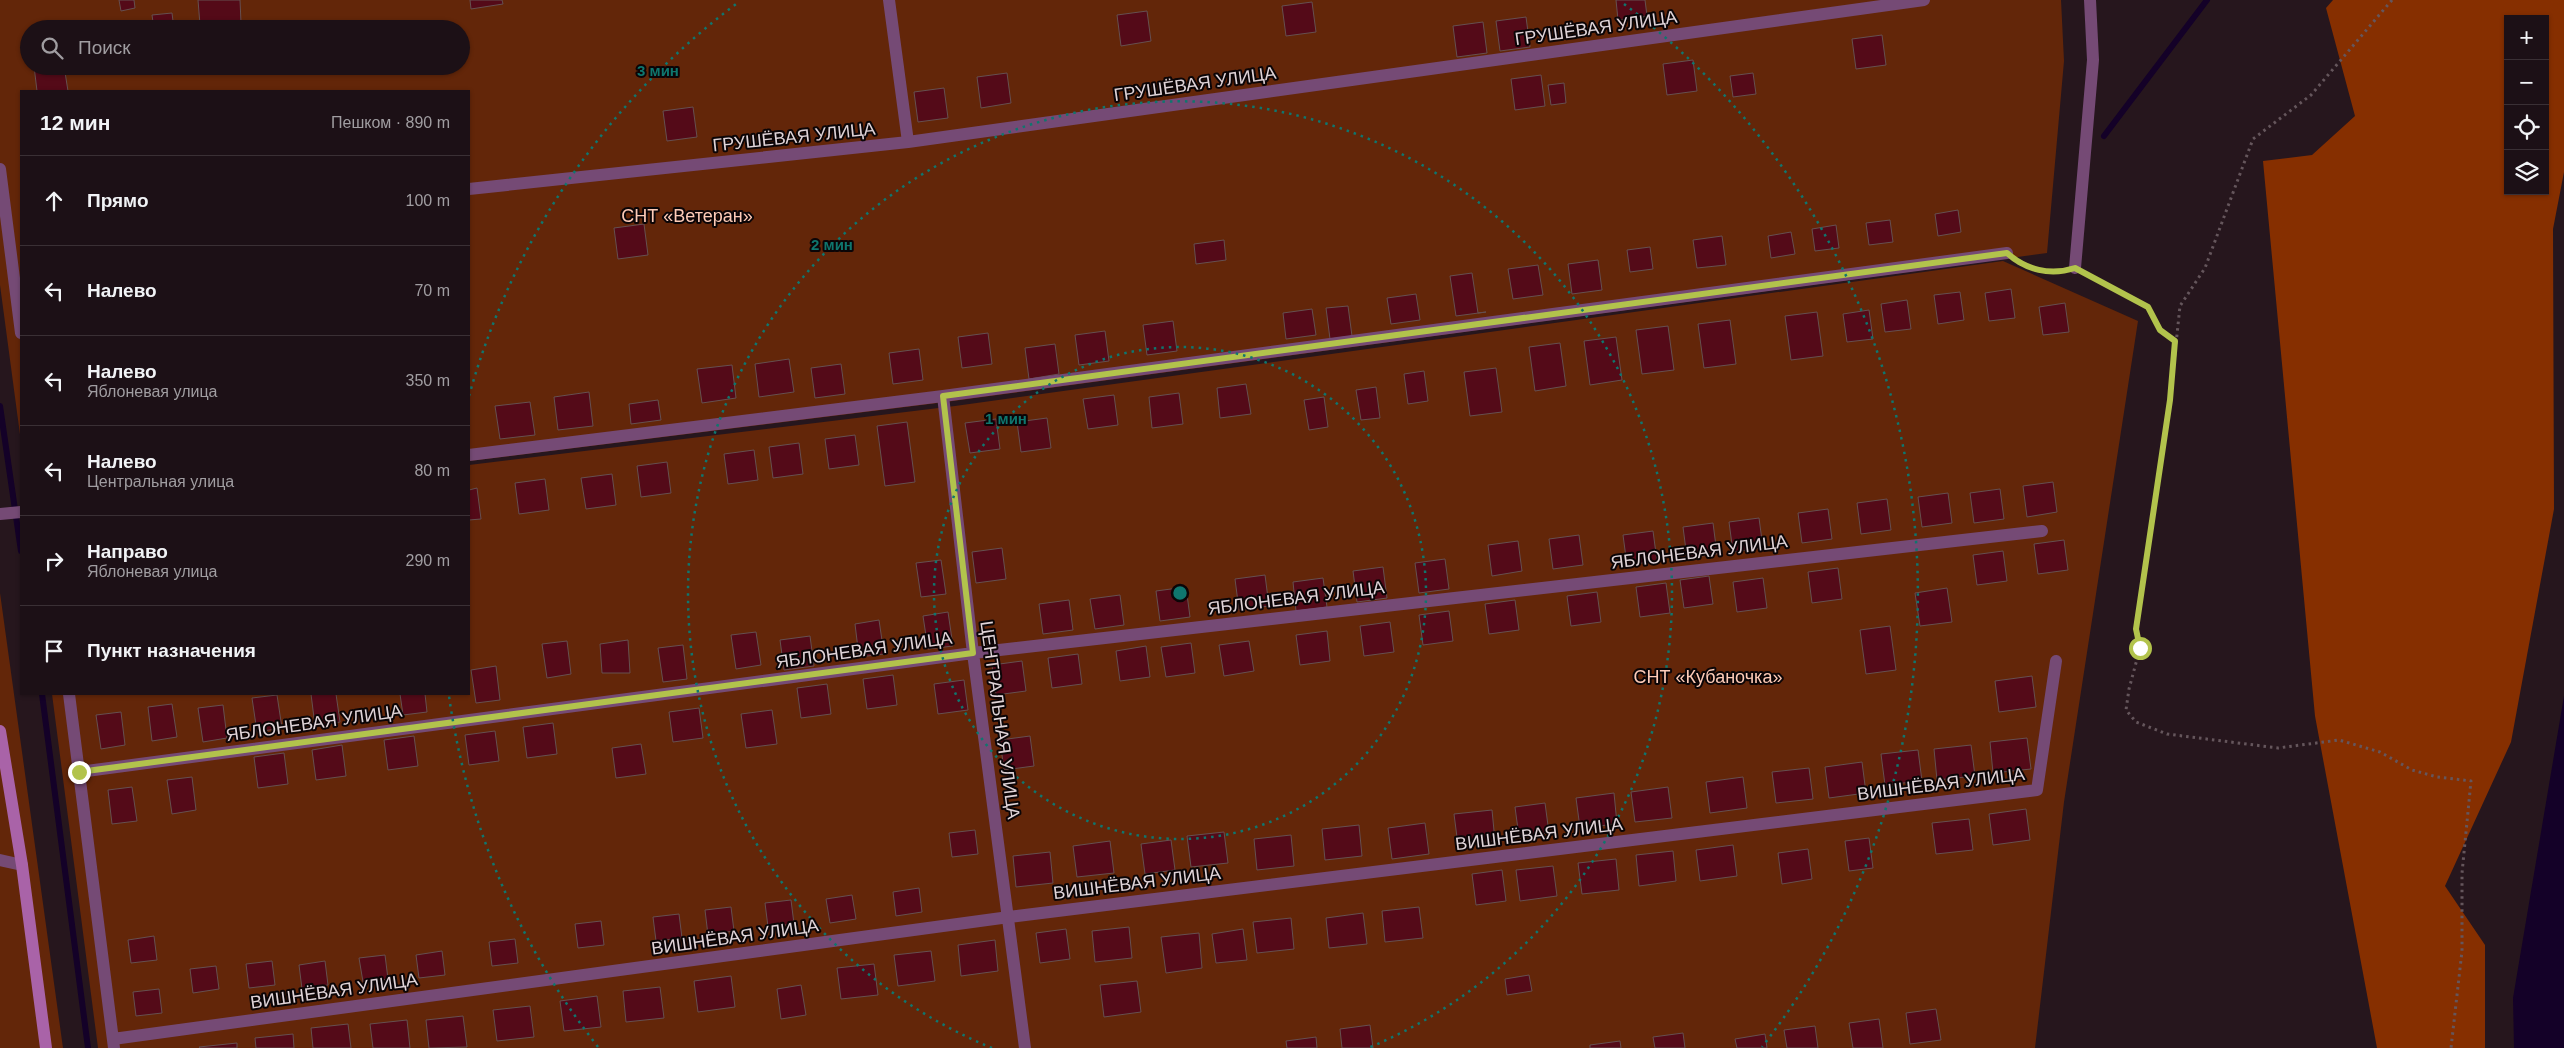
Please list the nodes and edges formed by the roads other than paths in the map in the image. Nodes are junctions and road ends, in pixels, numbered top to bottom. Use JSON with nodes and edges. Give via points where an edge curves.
{"nodes":[{"id":1,"x":889,"y":0,"type":"edge"},
{"id":2,"x":1924,"y":0,"type":"edge"},
{"id":3,"x":2090,"y":0,"type":"edge"},
{"id":4,"x":908,"y":142,"type":"junction"},
{"id":5,"x":0,"y":169,"type":"edge"},
{"id":6,"x":470,"y":189,"type":"edge"},
{"id":7,"x":20,"y":238,"type":"edge"},
{"id":8,"x":8,"y":239,"type":"junction"},
{"id":9,"x":2007,"y":253,"type":"road end"},
{"id":10,"x":2075,"y":268,"type":"road end"},
{"id":11,"x":20,"y":326,"type":"edge"},
{"id":12,"x":943,"y":396,"type":"junction"},
{"id":13,"x":470,"y":455,"type":"edge"},
{"id":14,"x":20,"y":512,"type":"edge"},
{"id":15,"x":0,"y":514,"type":"edge"},
{"id":16,"x":2042,"y":530,"type":"dead end"},
{"id":17,"x":973,"y":653,"type":"junction"},
{"id":18,"x":2056,"y":662,"type":"dead end"},
{"id":19,"x":70,"y":695,"type":"edge"},
{"id":20,"x":0,"y":731,"type":"edge"},
{"id":21,"x":79,"y":772,"type":"junction"},
{"id":22,"x":0,"y":860,"type":"edge"},
{"id":23,"x":22,"y":865,"type":"junction"},
{"id":24,"x":1009,"y":917,"type":"junction"},
{"id":25,"x":113,"y":1044,"type":"edge"},
{"id":26,"x":46,"y":1048,"type":"edge"},
{"id":27,"x":1025,"y":1048,"type":"edge"}],
"edges":[{"from":1,"to":4,"type":"street"},
{"from":2,"to":4,"type":"street","name":"ГРУШЁВАЯ УЛИЦА"},
{"from":3,"to":10,"type":"street","via":[[2093,60]]},
{"from":4,"to":6,"type":"street","name":"ГРУШЁВАЯ УЛИЦА"},
{"from":5,"to":8,"type":"street"},
{"from":7,"to":8,"type":"street"},
{"from":8,"to":11,"type":"street"},
{"from":9,"to":12,"type":"street"},
{"from":12,"to":13,"type":"street"},
{"from":12,"to":17,"type":"street","name":"ЦЕНТРАЛЬНАЯ УЛИЦА"},
{"from":14,"to":15,"type":"street"},
{"from":16,"to":17,"type":"street","name":"ЯБЛОНЕВАЯ УЛИЦА"},
{"from":17,"to":21,"type":"street","name":"ЯБЛОНЕВАЯ УЛИЦА"},
{"from":17,"to":24,"type":"street","name":"ЦЕНТРАЛЬНАЯ УЛИЦА"},
{"from":18,"to":24,"type":"street","name":"ВИШНЁВАЯ УЛИЦА","via":[[2038,790]]},
{"from":19,"to":21,"type":"street"},
{"from":20,"to":23,"type":"street"},
{"from":21,"to":25,"type":"street"},
{"from":22,"to":23,"type":"street"},
{"from":23,"to":26,"type":"street"},
{"from":24,"to":25,"type":"street","name":"ВИШНЁВАЯ УЛИЦА"},
{"from":24,"to":27,"type":"street","name":"ЦЕНТРАЛЬНАЯ УЛИЦА"}]}
